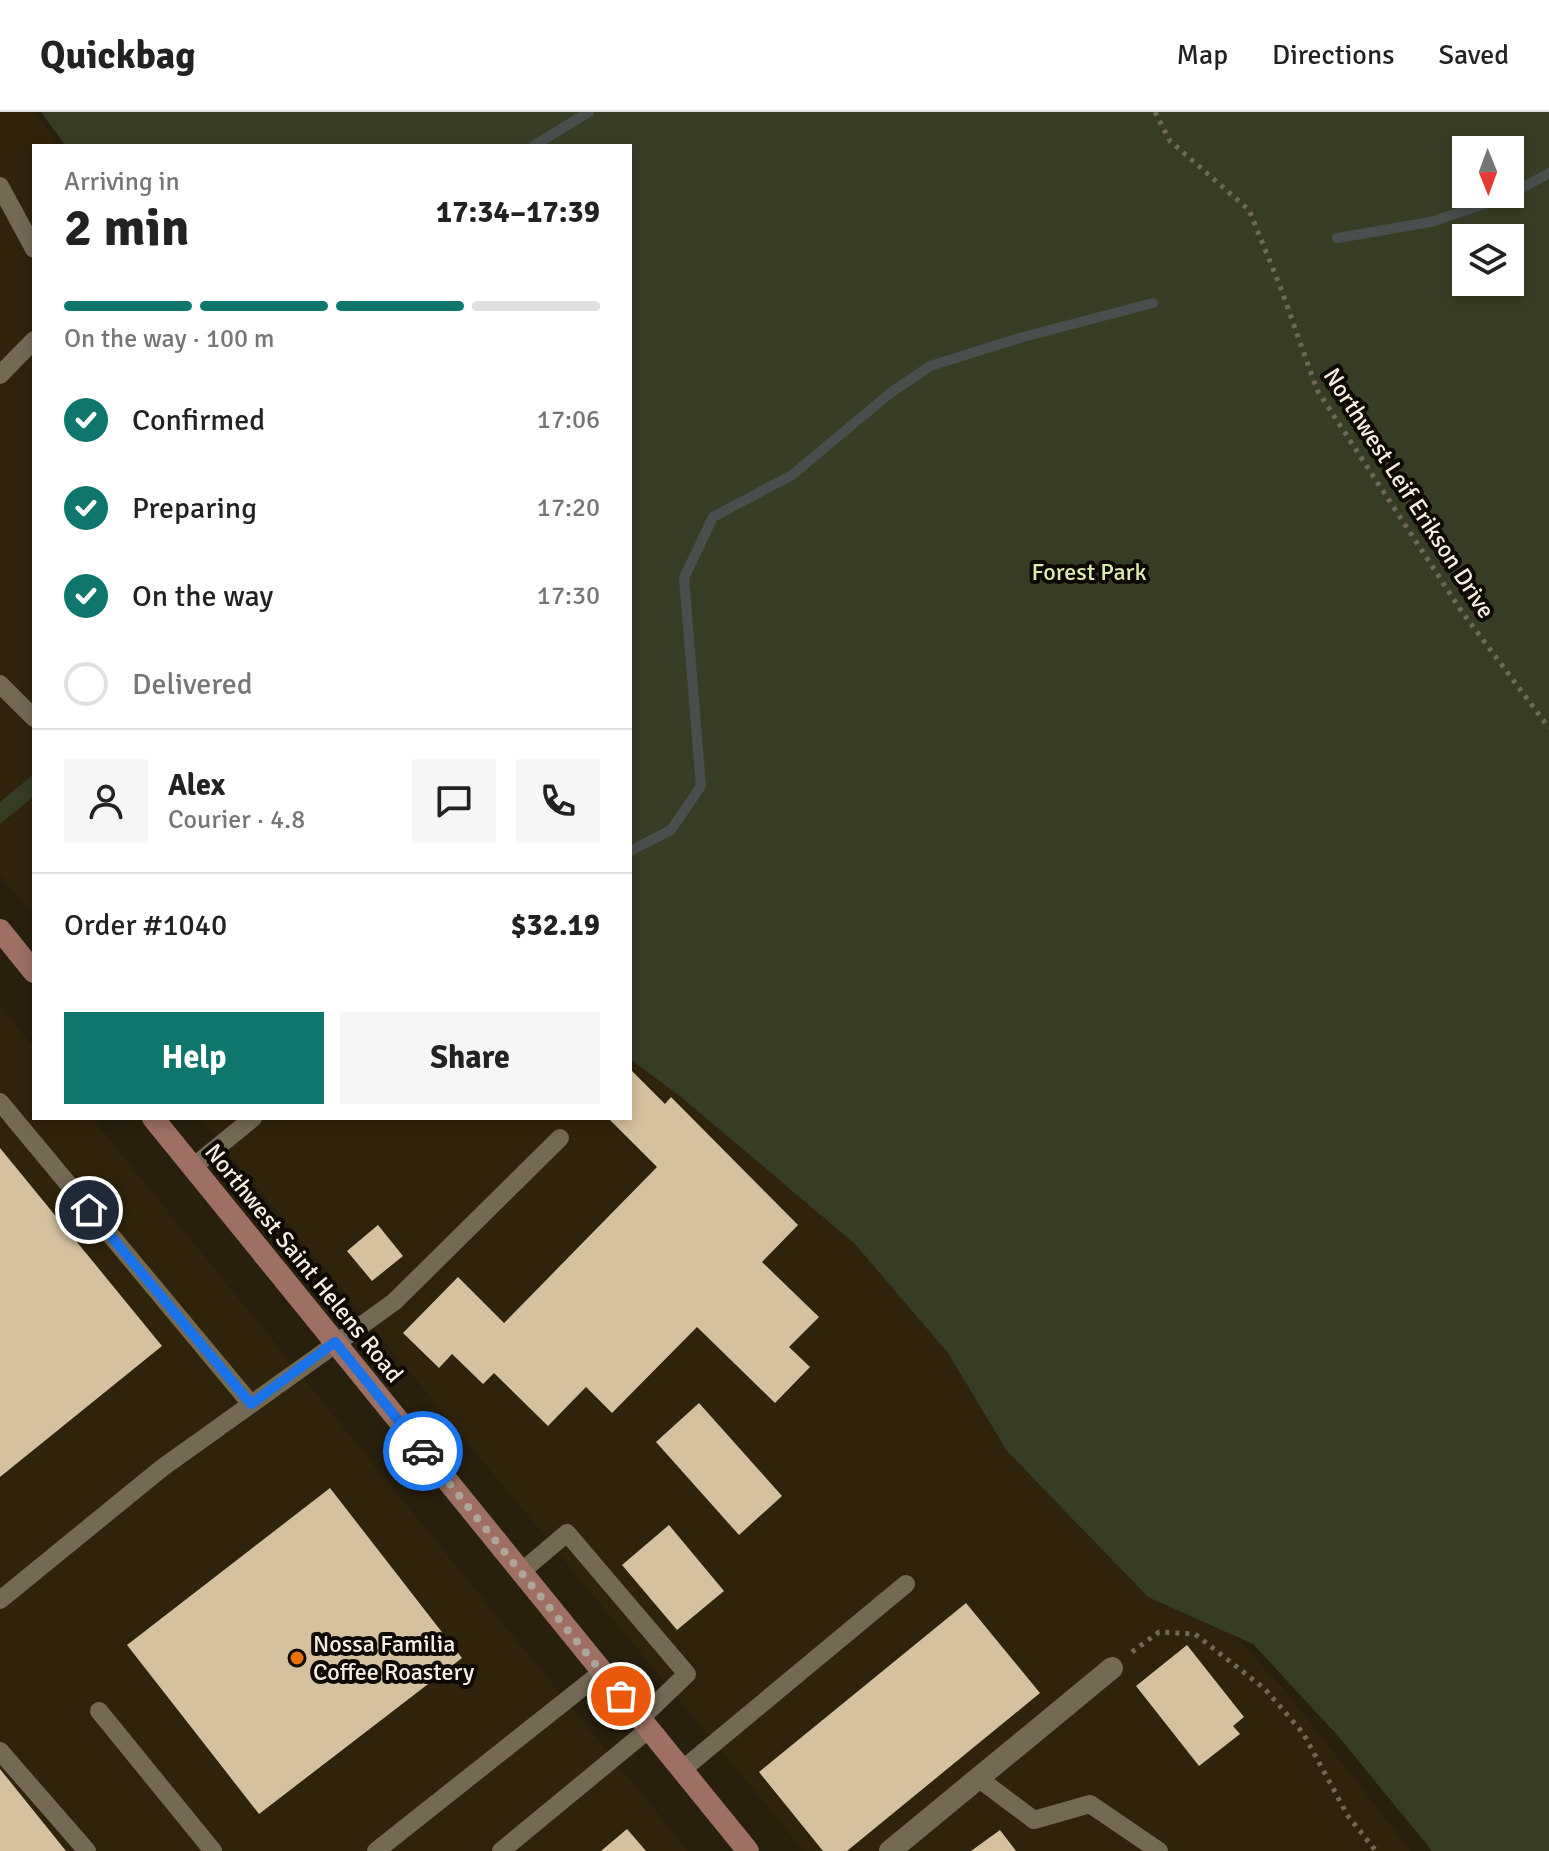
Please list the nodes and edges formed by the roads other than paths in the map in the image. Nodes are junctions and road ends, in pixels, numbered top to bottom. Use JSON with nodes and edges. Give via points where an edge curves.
{"nodes":[{"id":1,"x":0,"y":186,"type":"edge"},
{"id":2,"x":32,"y":245,"type":"edge"},
{"id":3,"x":32,"y":342,"type":"edge"},
{"id":4,"x":0,"y":375,"type":"edge"},
{"id":5,"x":0,"y":684,"type":"edge"},
{"id":6,"x":32,"y":716,"type":"edge"},
{"id":7,"x":0,"y":930,"type":"edge"},
{"id":8,"x":31,"y":963,"type":"edge"},
{"id":9,"x":0,"y":1102,"type":"edge"},
{"id":10,"x":155,"y":1120,"type":"edge"},
{"id":11,"x":251,"y":1120,"type":"edge"},
{"id":12,"x":560,"y":1138,"type":"dead end"},
{"id":13,"x":193,"y":1167,"type":"junction"},
{"id":14,"x":335,"y":1342,"type":"junction"},
{"id":15,"x":251,"y":1404,"type":"junction"},
{"id":16,"x":521,"y":1572,"type":"junction"},
{"id":17,"x":906,"y":1584,"type":"dead end"},
{"id":18,"x":0,"y":1600,"type":"edge"},
{"id":19,"x":1112,"y":1668,"type":"road end"},
{"id":20,"x":602,"y":1672,"type":"junction"},
{"id":21,"x":99,"y":1711,"type":"dead end"},
{"id":22,"x":645,"y":1724,"type":"junction"},
{"id":23,"x":0,"y":1751,"type":"edge"},
{"id":24,"x":682,"y":1770,"type":"junction"},
{"id":25,"x":978,"y":1778,"type":"junction"},
{"id":26,"x":87,"y":1851,"type":"edge"},
{"id":27,"x":213,"y":1851,"type":"edge"},
{"id":28,"x":376,"y":1851,"type":"edge"},
{"id":29,"x":501,"y":1851,"type":"edge"},
{"id":30,"x":748,"y":1851,"type":"edge"},
{"id":31,"x":890,"y":1851,"type":"edge"},
{"id":32,"x":1159,"y":1851,"type":"edge"}],
"edges":[{"from":1,"to":2,"type":"lane"},
{"from":3,"to":4,"type":"lane"},
{"from":5,"to":6,"type":"lane"},
{"from":7,"to":8,"type":"main road"},
{"from":9,"to":15,"type":"lane"},
{"from":10,"to":13,"type":"main road","name":"Northwest Saint Helens Road"},
{"from":11,"to":13,"type":"lane"},
{"from":12,"to":14,"type":"lane","via":[[394,1302]]},
{"from":13,"to":14,"type":"main road","name":"Northwest Saint Helens Road"},
{"from":14,"to":15,"type":"lane"},
{"from":14,"to":16,"type":"main road","name":"Northwest Saint Helens Road"},
{"from":15,"to":18,"type":"lane","via":[[162,1468]]},
{"from":16,"to":20,"type":"main road","name":"Northwest Saint Helens Road"},
{"from":16,"to":22,"type":"lane","via":[[567,1533],[687,1674]]},
{"from":17,"to":24,"type":"lane"},
{"from":19,"to":25,"type":"street"},
{"from":20,"to":22,"type":"main road","name":"Northwest Saint Helens Road"},
{"from":20,"to":28,"type":"lane"},
{"from":21,"to":27,"type":"lane"},
{"from":22,"to":24,"type":"main road","name":"Northwest Saint Helens Road"},
{"from":22,"to":29,"type":"lane"},
{"from":23,"to":26,"type":"lane"},
{"from":24,"to":30,"type":"main road","name":"Northwest Saint Helens Road"},
{"from":25,"to":31,"type":"street"},
{"from":25,"to":32,"type":"lane","via":[[1034,1820],[1090,1804]]}]}
